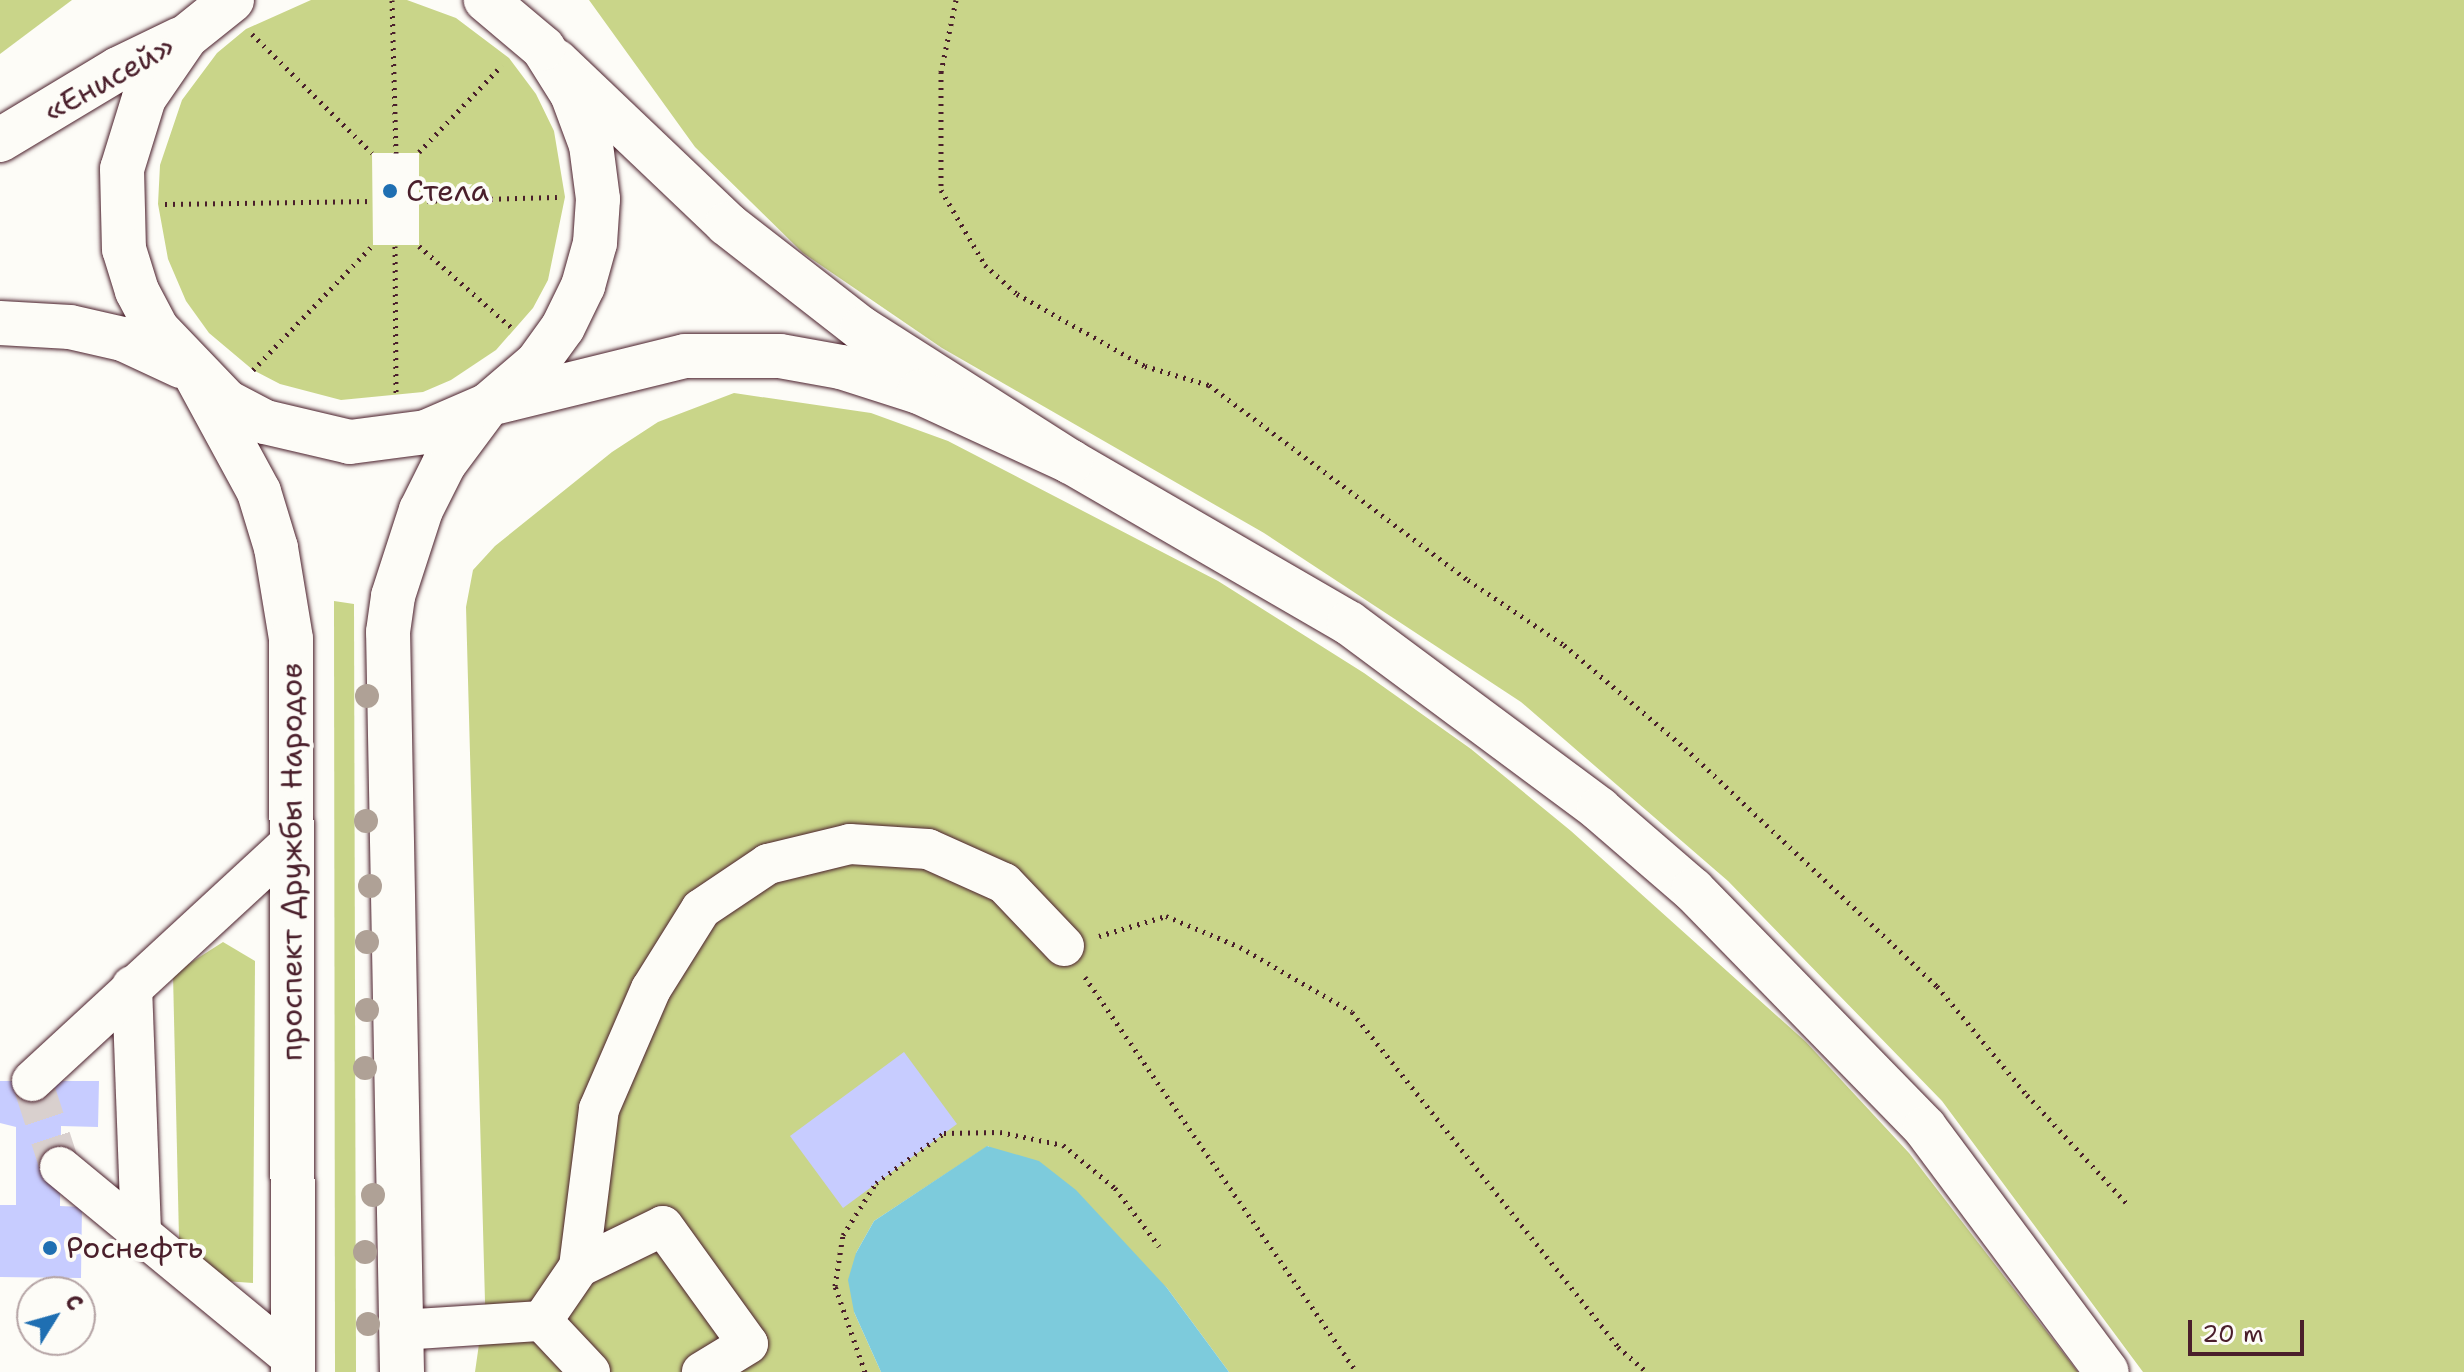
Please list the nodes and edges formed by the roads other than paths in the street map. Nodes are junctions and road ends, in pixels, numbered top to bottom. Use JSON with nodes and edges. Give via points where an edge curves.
{"nodes":[{"id":1,"x":486,"y":0,"type":"edge"},
{"id":2,"x":530,"y":0,"type":"edge"},
{"id":3,"x":212,"y":12,"type":"edge"},
{"id":4,"x":543,"y":48,"type":"junction"},
{"id":5,"x":0,"y":140,"type":"edge"},
{"id":6,"x":0,"y":323,"type":"edge"},
{"id":7,"x":194,"y":372,"type":"junction"},
{"id":8,"x":488,"y":405,"type":"junction"},
{"id":9,"x":1071,"y":462,"type":"junction"},
{"id":10,"x":293,"y":840,"type":"junction"},
{"id":11,"x":1064,"y":946,"type":"road end"},
{"id":12,"x":132,"y":986,"type":"junction"},
{"id":13,"x":32,"y":1081,"type":"dead end"},
{"id":14,"x":60,"y":1167,"type":"tunnel mouth"},
{"id":15,"x":141,"y":1235,"type":"junction"},
{"id":16,"x":579,"y":1267,"type":"junction"},
{"id":17,"x":542,"y":1321,"type":"junction"},
{"id":18,"x":402,"y":1351,"type":"edge"},
{"id":19,"x":293,"y":1365,"type":"edge"},
{"id":20,"x":590,"y":1372,"type":"edge"},
{"id":21,"x":702,"y":1372,"type":"edge"},
{"id":22,"x":2107,"y":1372,"type":"edge"}],
"edges":[{"from":1,"to":4,"type":"main road","name":"«Енисей»"},
{"from":2,"to":4,"type":"main road","name":"«Енисей»"},
{"from":3,"to":5,"type":"main road","name":"«Енисей»"},
{"from":3,"to":7,"type":"main road","name":"«Енисей»","via":[[156,76],[130,133],[120,207],[137,291],[157,329]]},
{"from":4,"to":8,"type":"main road","name":"«Енисей»","via":[[572,94],[591,145],[598,199],[595,243],[583,286],[563,327],[537,363]]},
{"from":4,"to":9,"type":"main road","via":[[783,272],[862,329]]},
{"from":6,"to":7,"type":"main road","name":"«Енисей»","via":[[70,327],[123,339]]},
{"from":7,"to":8,"type":"main road","name":"«Енисей»","via":[[227,402],[265,422],[307,436],[350,442],[426,432]]},
{"from":7,"to":10,"type":"main road","name":"проспект Дружбы Народов","via":[[259,492],[276,548],[291,639]]},
{"from":8,"to":9,"type":"main road","via":[[685,356],[780,356],[841,367],[919,392]]},
{"from":8,"to":18,"type":"main road","via":[[444,464],[421,510],[393,596],[388,632]]},
{"from":9,"to":22,"type":"main road","via":[[1241,555],[1349,623],[1524,751],[1693,890],[1925,1128]]},
{"from":10,"to":12,"type":"lane"},
{"from":10,"to":19,"type":"main road","name":"проспект Дружбы Народов"},
{"from":11,"to":16,"type":"lane","via":[[1004,883],[928,849],[850,844],[768,864],[701,909],[651,989],[599,1109]]},
{"from":12,"to":13,"type":"lane"},
{"from":12,"to":15,"type":"lane"},
{"from":14,"to":15,"type":"lane"},
{"from":15,"to":19,"type":"lane"},
{"from":16,"to":17,"type":"lane"},
{"from":16,"to":21,"type":"lane","via":[[663,1226],[748,1344]]},
{"from":17,"to":18,"type":"lane"},
{"from":17,"to":20,"type":"lane"}]}
